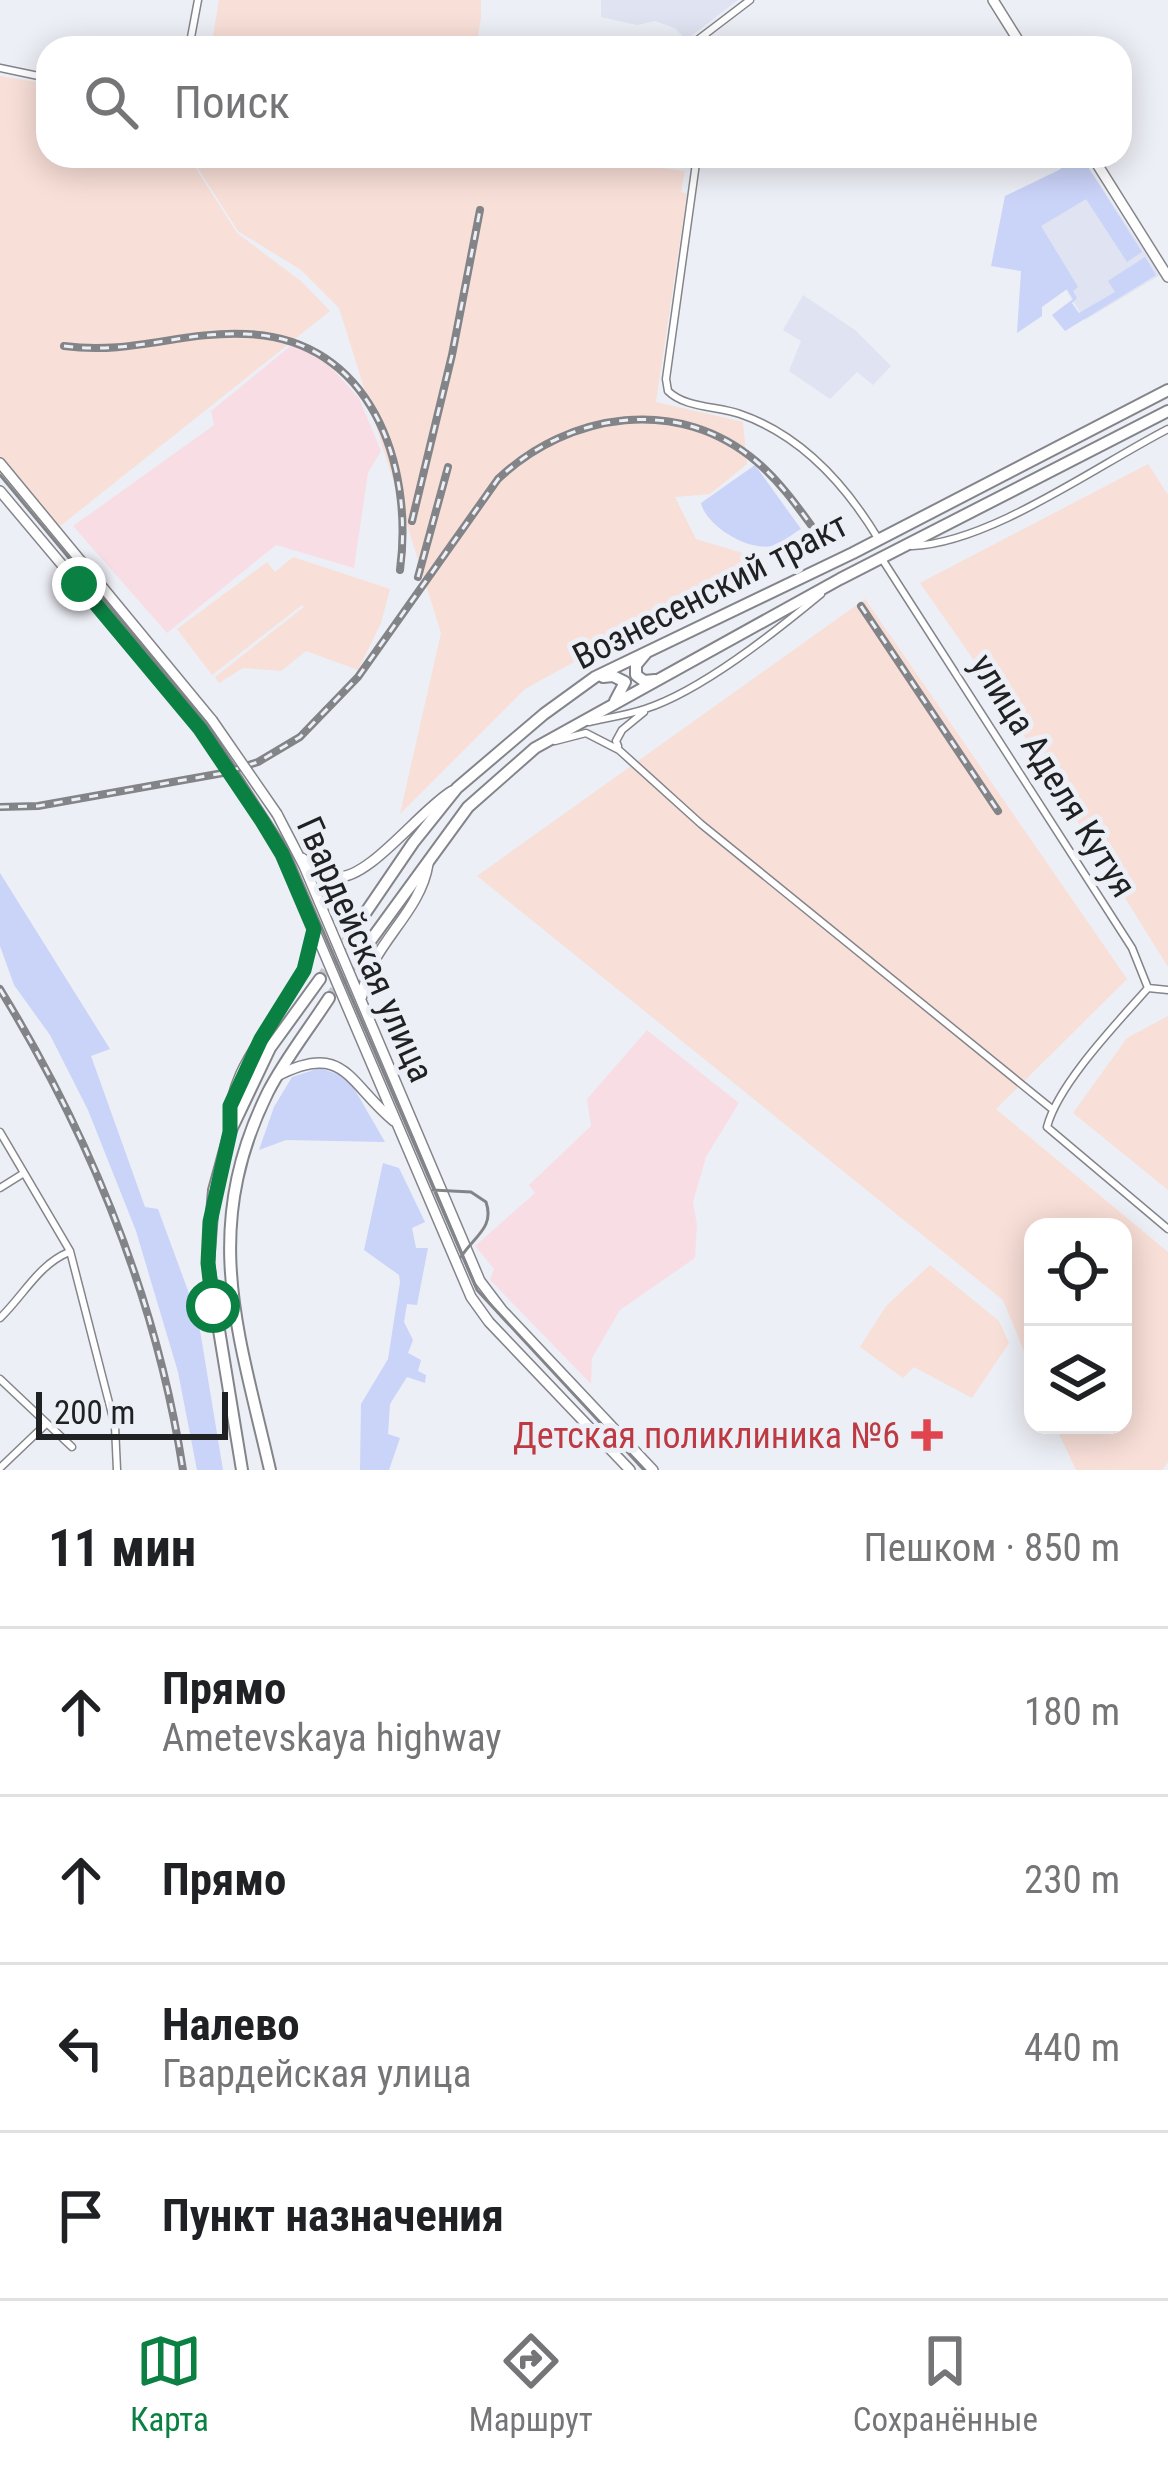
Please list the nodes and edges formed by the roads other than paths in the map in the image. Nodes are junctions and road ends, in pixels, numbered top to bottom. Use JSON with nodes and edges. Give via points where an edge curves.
{"nodes":[{"id":1,"x":198,"y":0,"type":"edge"},
{"id":2,"x":750,"y":0,"type":"edge"},
{"id":3,"x":992,"y":0,"type":"edge"},
{"id":4,"x":705,"y":35,"type":"edge"},
{"id":5,"x":190,"y":36,"type":"edge"},
{"id":6,"x":1014,"y":36,"type":"edge"},
{"id":7,"x":0,"y":68,"type":"edge"},
{"id":8,"x":36,"y":76,"type":"edge"},
{"id":9,"x":695,"y":168,"type":"edge"},
{"id":10,"x":1100,"y":168,"type":"edge"},
{"id":11,"x":1168,"y":277,"type":"edge"},
{"id":12,"x":1168,"y":390,"type":"edge"},
{"id":13,"x":1168,"y":411,"type":"edge"},
{"id":14,"x":1168,"y":429,"type":"edge"},
{"id":15,"x":0,"y":464,"type":"edge"},
{"id":16,"x":0,"y":491,"type":"edge"},
{"id":17,"x":60,"y":534,"type":"junction"},
{"id":18,"x":879,"y":539,"type":"junction"},
{"id":19,"x":46,"y":545,"type":"junction"},
{"id":20,"x":902,"y":547,"type":"junction"},
{"id":21,"x":881,"y":558,"type":"junction"},
{"id":22,"x":840,"y":579,"type":"junction"},
{"id":23,"x":648,"y":650,"type":"junction"},
{"id":24,"x":675,"y":672,"type":"junction"},
{"id":25,"x":595,"y":677,"type":"junction"},
{"id":26,"x":609,"y":708,"type":"junction"},
{"id":27,"x":648,"y":709,"type":"junction"},
{"id":28,"x":573,"y":725,"type":"junction"},
{"id":29,"x":536,"y":748,"type":"junction"},
{"id":30,"x":620,"y":750,"type":"junction"},
{"id":31,"x":457,"y":788,"type":"junction"},
{"id":32,"x":299,"y":856,"type":"junction"},
{"id":33,"x":429,"y":860,"type":"junction"},
{"id":34,"x":314,"y":929,"type":"junction"},
{"id":35,"x":351,"y":934,"type":"tunnel mouth"},
{"id":36,"x":360,"y":955,"type":"tunnel mouth"},
{"id":37,"x":320,"y":979,"type":"tunnel mouth"},
{"id":38,"x":1148,"y":988,"type":"junction"},
{"id":39,"x":1168,"y":990,"type":"edge"},
{"id":40,"x":329,"y":998,"type":"tunnel mouth"},
{"id":41,"x":362,"y":1001,"type":"junction"},
{"id":42,"x":278,"y":1076,"type":"junction"},
{"id":43,"x":1052,"y":1109,"type":"junction"},
{"id":44,"x":396,"y":1122,"type":"junction"},
{"id":45,"x":0,"y":1132,"type":"edge"},
{"id":46,"x":230,"y":1132,"type":"junction"},
{"id":47,"x":24,"y":1173,"type":"junction"},
{"id":48,"x":0,"y":1188,"type":"edge"},
{"id":49,"x":1168,"y":1229,"type":"edge"},
{"id":50,"x":70,"y":1252,"type":"junction"},
{"id":51,"x":0,"y":1318,"type":"edge"},
{"id":52,"x":0,"y":1379,"type":"edge"},
{"id":53,"x":572,"y":1384,"type":"junction"},
{"id":54,"x":560,"y":1396,"type":"junction"},
{"id":55,"x":45,"y":1425,"type":"junction"},
{"id":56,"x":72,"y":1447,"type":"dead end"},
{"id":57,"x":0,"y":1468,"type":"edge"},
{"id":58,"x":117,"y":1470,"type":"edge"},
{"id":59,"x":242,"y":1470,"type":"edge"},
{"id":60,"x":270,"y":1470,"type":"edge"},
{"id":61,"x":630,"y":1470,"type":"edge"},
{"id":62,"x":653,"y":1470,"type":"edge"}],
"edges":[{"from":1,"to":5,"type":"street"},
{"from":2,"to":4,"type":"street"},
{"from":3,"to":6,"type":"main road"},
{"from":7,"to":8,"type":"street"},
{"from":9,"to":18,"type":"street","via":[[668,391],[789,439],[829,473]]},
{"from":10,"to":11,"type":"main road"},
{"from":12,"to":18,"type":"main road","name":"Вознесенский тракт"},
{"from":13,"to":20,"type":"main road","name":"Вознесенский тракт"},
{"from":14,"to":20,"type":"street","via":[[995,524],[954,541]]},
{"from":15,"to":17,"type":"main road","name":"Гвардейская улица"},
{"from":16,"to":19,"type":"main road","name":"Гвардейская улица"},
{"from":17,"to":19,"type":"main road"},
{"from":17,"to":32,"type":"main road","name":"Гвардейская улица","bridge":true,"via":[[212,720]]},
{"from":18,"to":23,"type":"main road","name":"Вознесенский тракт"},
{"from":19,"to":34,"type":"main road","name":"Гвардейская улица","bridge":true,"via":[[200,729],[282,854]]},
{"from":20,"to":21,"type":"main road","name":"Вознесенский тракт"},
{"from":21,"to":22,"type":"main road","name":"Вознесенский тракт"},
{"from":21,"to":38,"type":"street","name":"улица Аделя Кутуя","via":[[1132,948]]},
{"from":22,"to":24,"type":"main road","name":"Вознесенский тракт"},
{"from":22,"to":27,"type":"street","via":[[772,634]]},
{"from":23,"to":24,"type":"main road","via":[[636,665],[638,678]]},
{"from":23,"to":25,"type":"main road","name":"Вознесенский тракт"},
{"from":24,"to":26,"type":"main road","name":"Вознесенский тракт"},
{"from":25,"to":26,"type":"main road","via":[[625,682]]},
{"from":25,"to":31,"type":"main road","name":"Вознесенский тракт"},
{"from":26,"to":28,"type":"main road","name":"Вознесенский тракт"},
{"from":27,"to":28,"type":"street"},
{"from":27,"to":30,"type":"street","via":[[622,730]]},
{"from":28,"to":29,"type":"main road","name":"Вознесенский тракт"},
{"from":29,"to":30,"type":"street","via":[[586,733]]},
{"from":29,"to":33,"type":"main road","name":"Вознесенский тракт","via":[[468,807]]},
{"from":30,"to":43,"type":"street"},
{"from":31,"to":32,"type":"main road","via":[[351,875],[332,877]]},
{"from":31,"to":35,"type":"main road","name":"Вознесенский тракт"},
{"from":32,"to":41,"type":"main road","name":"Гвардейская улица"},
{"from":33,"to":36,"type":"main road","name":"Вознесенский тракт"},
{"from":33,"to":41,"type":"main road","via":[[424,888],[367,969]]},
{"from":34,"to":44,"type":"main road","name":"Гвардейская улица"},
{"from":34,"to":46,"type":"main road","via":[[304,970],[237,1084]]},
{"from":37,"to":46,"type":"main road","via":[[270,1048]]},
{"from":38,"to":39,"type":"street"},
{"from":38,"to":43,"type":"street"},
{"from":40,"to":42,"type":"main road"},
{"from":41,"to":53,"type":"main road","name":"Гвардейская улица","via":[[479,1280]]},
{"from":42,"to":44,"type":"main road","via":[[332,1062]]},
{"from":42,"to":60,"type":"main road","via":[[235,1186],[229,1253],[236,1334]]},
{"from":43,"to":49,"type":"street","via":[[1049,1130]]},
{"from":44,"to":54,"type":"main road","name":"Гвардейская улица","via":[[471,1298]]},
{"from":45,"to":47,"type":"street"},
{"from":46,"to":59,"type":"main road","via":[[214,1190],[208,1263]]},
{"from":47,"to":48,"type":"street"},
{"from":47,"to":50,"type":"street"},
{"from":50,"to":51,"type":"street","via":[[45,1262]]},
{"from":50,"to":58,"type":"street","via":[[115,1426]]},
{"from":52,"to":55,"type":"street"},
{"from":53,"to":54,"type":"main road"},
{"from":53,"to":62,"type":"main road","name":"Гвардейская улица"},
{"from":54,"to":61,"type":"main road","name":"Гвардейская улица"},
{"from":55,"to":56,"type":"street"},
{"from":55,"to":57,"type":"street"}]}
